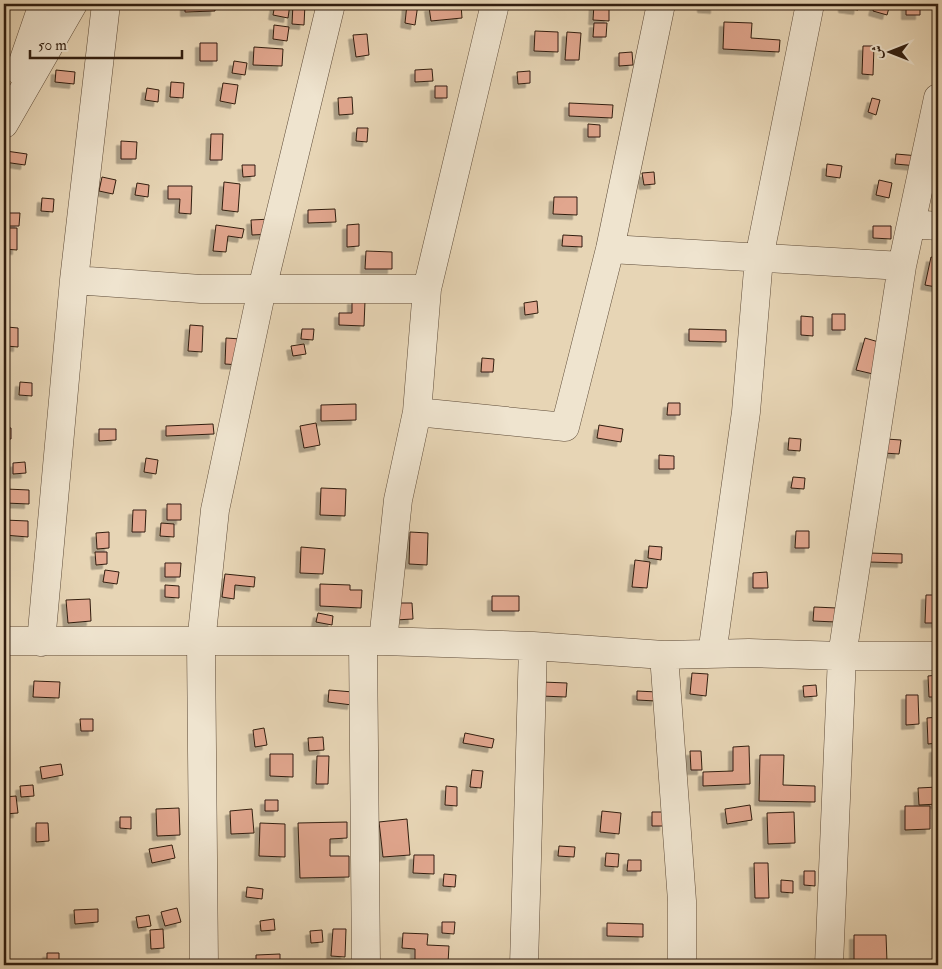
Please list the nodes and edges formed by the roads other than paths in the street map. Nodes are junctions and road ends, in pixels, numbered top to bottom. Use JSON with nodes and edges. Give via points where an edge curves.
{"nodes":[{"id":1,"x":43,"y":4,"type":"edge"},
{"id":2,"x":73,"y":4,"type":"edge"},
{"id":3,"x":106,"y":4,"type":"edge"},
{"id":4,"x":331,"y":4,"type":"edge"},
{"id":5,"x":495,"y":4,"type":"edge"},
{"id":6,"x":661,"y":4,"type":"edge"},
{"id":7,"x":810,"y":4,"type":"edge"},
{"id":8,"x":938,"y":98,"type":"edge"},
{"id":9,"x":4,"y":120,"type":"edge"},
{"id":10,"x":4,"y":124,"type":"edge"},
{"id":11,"x":911,"y":224,"type":"junction"},
{"id":12,"x":938,"y":226,"type":"edge"},
{"id":13,"x":610,"y":249,"type":"junction"},
{"id":14,"x":759,"y":258,"type":"junction"},
{"id":15,"x":902,"y":266,"type":"junction"},
{"id":16,"x":74,"y":280,"type":"junction"},
{"id":17,"x":262,"y":289,"type":"junction"},
{"id":18,"x":427,"y":289,"type":"junction"},
{"id":19,"x":417,"y":412,"type":"junction"},
{"id":20,"x":4,"y":640,"type":"edge"},
{"id":21,"x":373,"y":641,"type":"junction"},
{"id":22,"x":41,"y":642,"type":"junction"},
{"id":23,"x":201,"y":642,"type":"junction"},
{"id":24,"x":533,"y":646,"type":"junction"},
{"id":25,"x":712,"y":654,"type":"junction"},
{"id":26,"x":664,"y":655,"type":"junction"},
{"id":27,"x":842,"y":656,"type":"junction"},
{"id":28,"x":938,"y":656,"type":"edge"},
{"id":29,"x":204,"y":965,"type":"edge"},
{"id":30,"x":366,"y":965,"type":"edge"},
{"id":31,"x":524,"y":965,"type":"edge"},
{"id":32,"x":682,"y":965,"type":"edge"},
{"id":33,"x":829,"y":965,"type":"edge"}],
"edges":[{"from":1,"to":9,"type":"street"},
{"from":2,"to":10,"type":"street"},
{"from":3,"to":16,"type":"street"},
{"from":4,"to":17,"type":"street"},
{"from":5,"to":18,"type":"street"},
{"from":6,"to":13,"type":"street"},
{"from":7,"to":14,"type":"street"},
{"from":8,"to":11,"type":"street"},
{"from":11,"to":12,"type":"street"},
{"from":11,"to":15,"type":"street"},
{"from":13,"to":14,"type":"street"},
{"from":13,"to":19,"type":"street","via":[[565,427]]},
{"from":14,"to":15,"type":"street"},
{"from":14,"to":25,"type":"street","via":[[746,412]]},
{"from":15,"to":27,"type":"street"},
{"from":16,"to":17,"type":"street","via":[[201,289]]},
{"from":16,"to":22,"type":"street"},
{"from":17,"to":18,"type":"street"},
{"from":17,"to":23,"type":"street","via":[[215,510]]},
{"from":18,"to":19,"type":"street"},
{"from":19,"to":21,"type":"street"},
{"from":20,"to":22,"type":"street"},
{"from":21,"to":23,"type":"street"},
{"from":21,"to":24,"type":"street"},
{"from":21,"to":30,"type":"street"},
{"from":22,"to":23,"type":"street"},
{"from":23,"to":29,"type":"street"},
{"from":24,"to":26,"type":"street"},
{"from":24,"to":31,"type":"street"},
{"from":25,"to":26,"type":"street"},
{"from":25,"to":27,"type":"street"},
{"from":26,"to":32,"type":"street","via":[[682,901]]},
{"from":27,"to":28,"type":"street"},
{"from":27,"to":33,"type":"street"}]}
